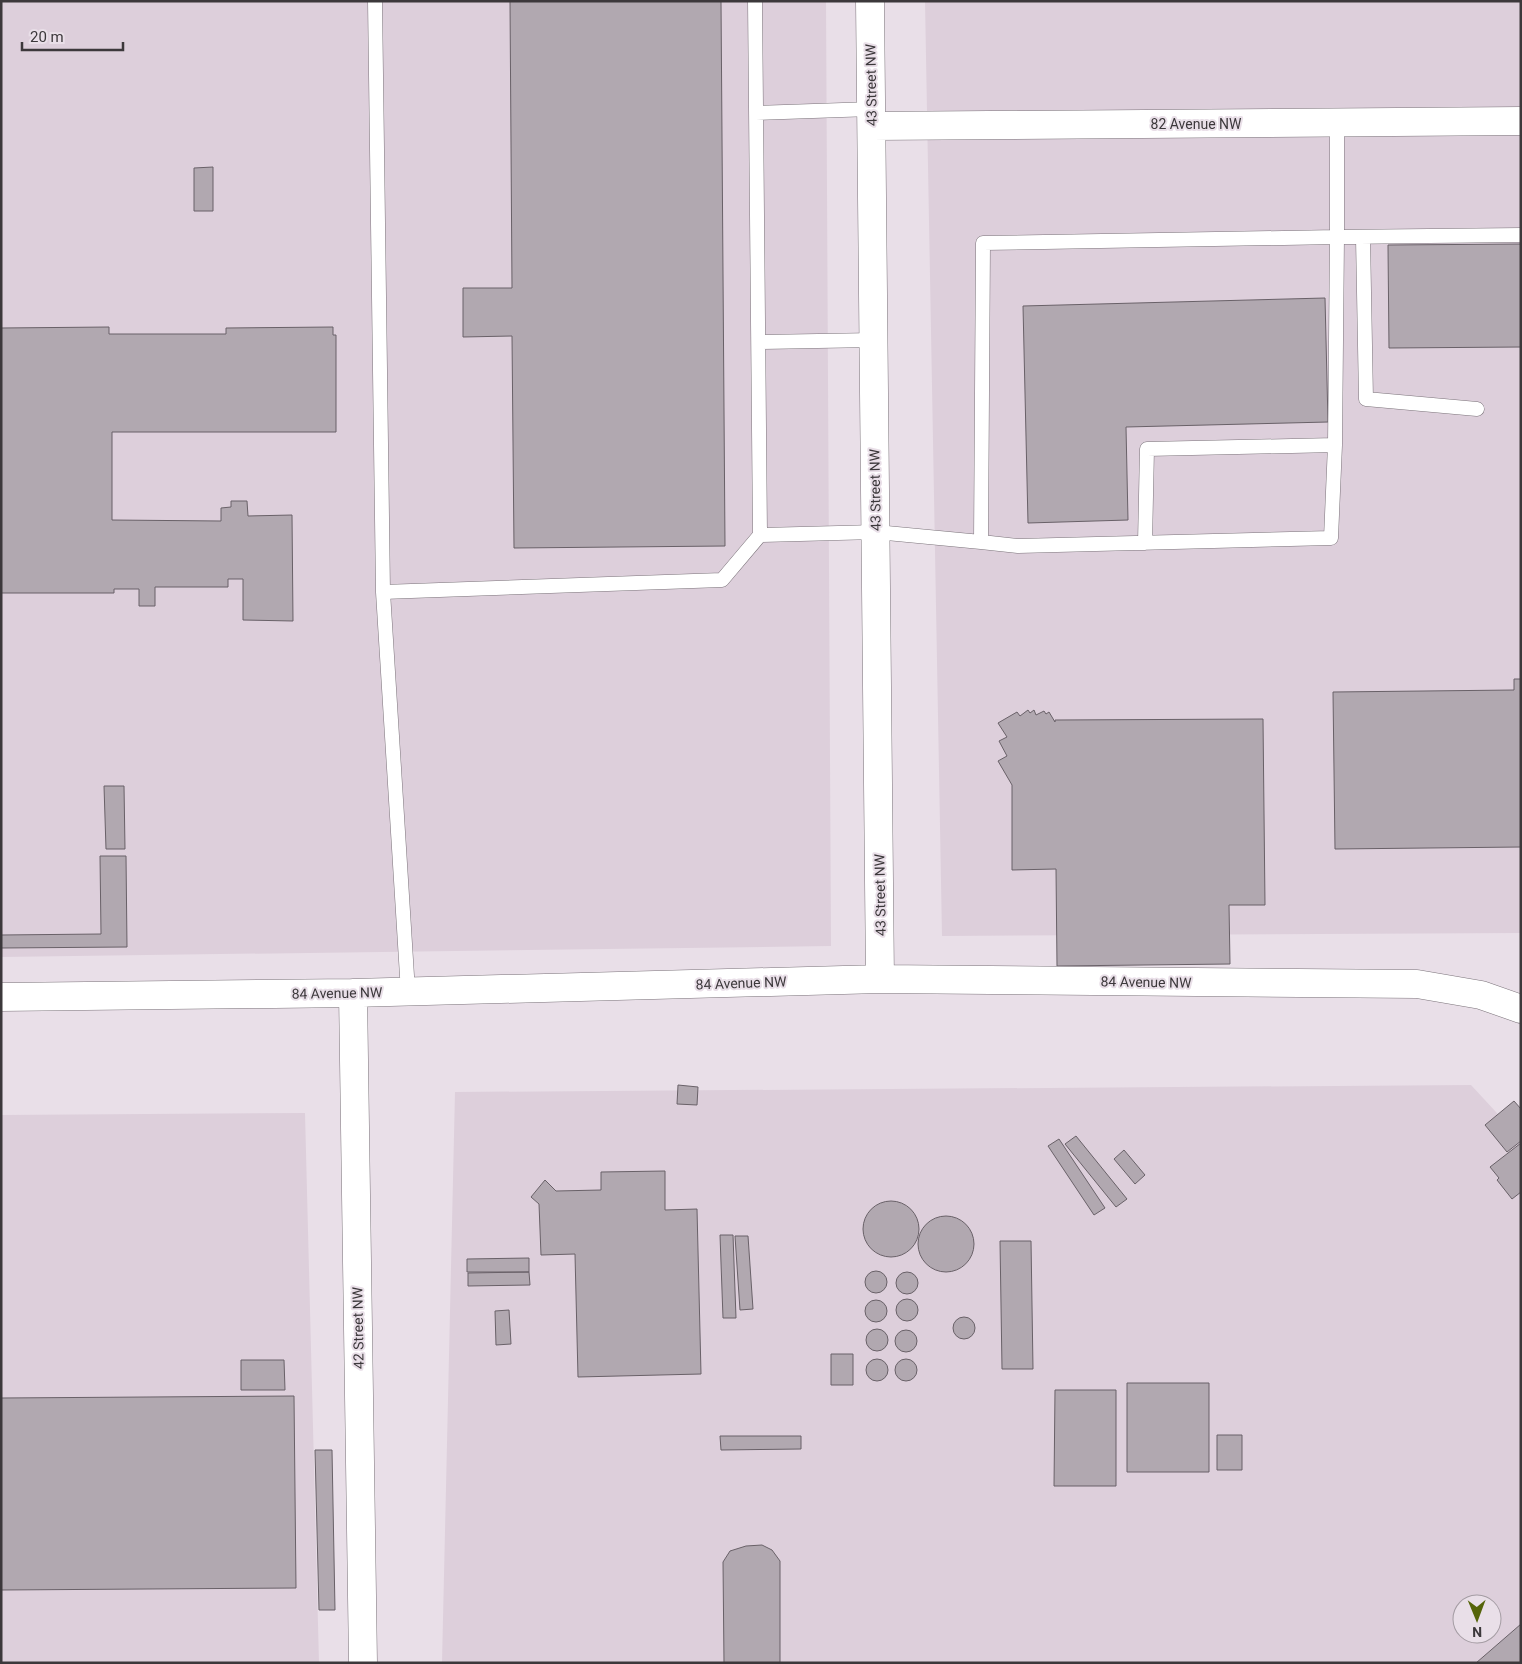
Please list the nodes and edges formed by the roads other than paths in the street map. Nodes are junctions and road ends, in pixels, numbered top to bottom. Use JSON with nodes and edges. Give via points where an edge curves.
{"nodes":[{"id":1,"x":375,"y":1,"type":"edge"},
{"id":2,"x":755,"y":1,"type":"edge"},
{"id":3,"x":870,"y":1,"type":"edge"},
{"id":4,"x":756,"y":113,"type":"junction"},
{"id":5,"x":872,"y":117,"type":"junction"},
{"id":6,"x":1521,"y":121,"type":"edge"},
{"id":7,"x":1337,"y":123,"type":"junction"},
{"id":8,"x":1521,"y":235,"type":"edge"},
{"id":9,"x":1337,"y":237,"type":"junction"},
{"id":10,"x":1362,"y":238,"type":"junction"},
{"id":11,"x":874,"y":340,"type":"junction"},
{"id":12,"x":759,"y":342,"type":"junction"},
{"id":13,"x":1477,"y":409,"type":"dead end"},
{"id":14,"x":1335,"y":445,"type":"junction"},
{"id":15,"x":876,"y":532,"type":"junction"},
{"id":16,"x":760,"y":535,"type":"junction"},
{"id":17,"x":981,"y":542,"type":"junction"},
{"id":18,"x":1145,"y":543,"type":"junction"},
{"id":19,"x":383,"y":592,"type":"junction"},
{"id":20,"x":880,"y":979,"type":"junction"},
{"id":21,"x":408,"y":992,"type":"junction"},
{"id":22,"x":353,"y":993,"type":"junction"},
{"id":23,"x":1,"y":997,"type":"edge"},
{"id":24,"x":1521,"y":1009,"type":"edge"},
{"id":25,"x":363,"y":1663,"type":"edge"}],
"edges":[{"from":1,"to":19,"type":"lane"},
{"from":2,"to":4,"type":"lane"},
{"from":3,"to":5,"type":"street","name":"43 Street NW"},
{"from":4,"to":5,"type":"lane"},
{"from":4,"to":12,"type":"lane"},
{"from":5,"to":7,"type":"street","name":"82 Avenue NW"},
{"from":5,"to":11,"type":"street","name":"43 Street NW"},
{"from":6,"to":7,"type":"street","name":"82 Avenue NW"},
{"from":7,"to":9,"type":"lane"},
{"from":8,"to":10,"type":"lane"},
{"from":9,"to":10,"type":"lane"},
{"from":9,"to":14,"type":"lane"},
{"from":9,"to":17,"type":"lane","via":[[983,243]]},
{"from":10,"to":13,"type":"lane","via":[[1366,399]]},
{"from":11,"to":12,"type":"lane"},
{"from":11,"to":15,"type":"street","name":"43 Street NW"},
{"from":12,"to":16,"type":"lane"},
{"from":14,"to":18,"type":"lane","via":[[1331,538]]},
{"from":14,"to":18,"type":"lane","via":[[1147,448]]},
{"from":15,"to":16,"type":"lane"},
{"from":15,"to":17,"type":"lane"},
{"from":15,"to":20,"type":"street","name":"43 Street NW"},
{"from":16,"to":19,"type":"lane","via":[[722,580]]},
{"from":17,"to":18,"type":"lane","via":[[1018,546]]},
{"from":19,"to":21,"type":"lane"},
{"from":20,"to":21,"type":"street","name":"84 Avenue NW"},
{"from":20,"to":24,"type":"street","name":"84 Avenue NW","via":[[1417,984],[1481,995]]},
{"from":21,"to":22,"type":"street","name":"84 Avenue NW"},
{"from":22,"to":23,"type":"street","name":"84 Avenue NW"},
{"from":22,"to":25,"type":"street","name":"42 Street NW"}]}
